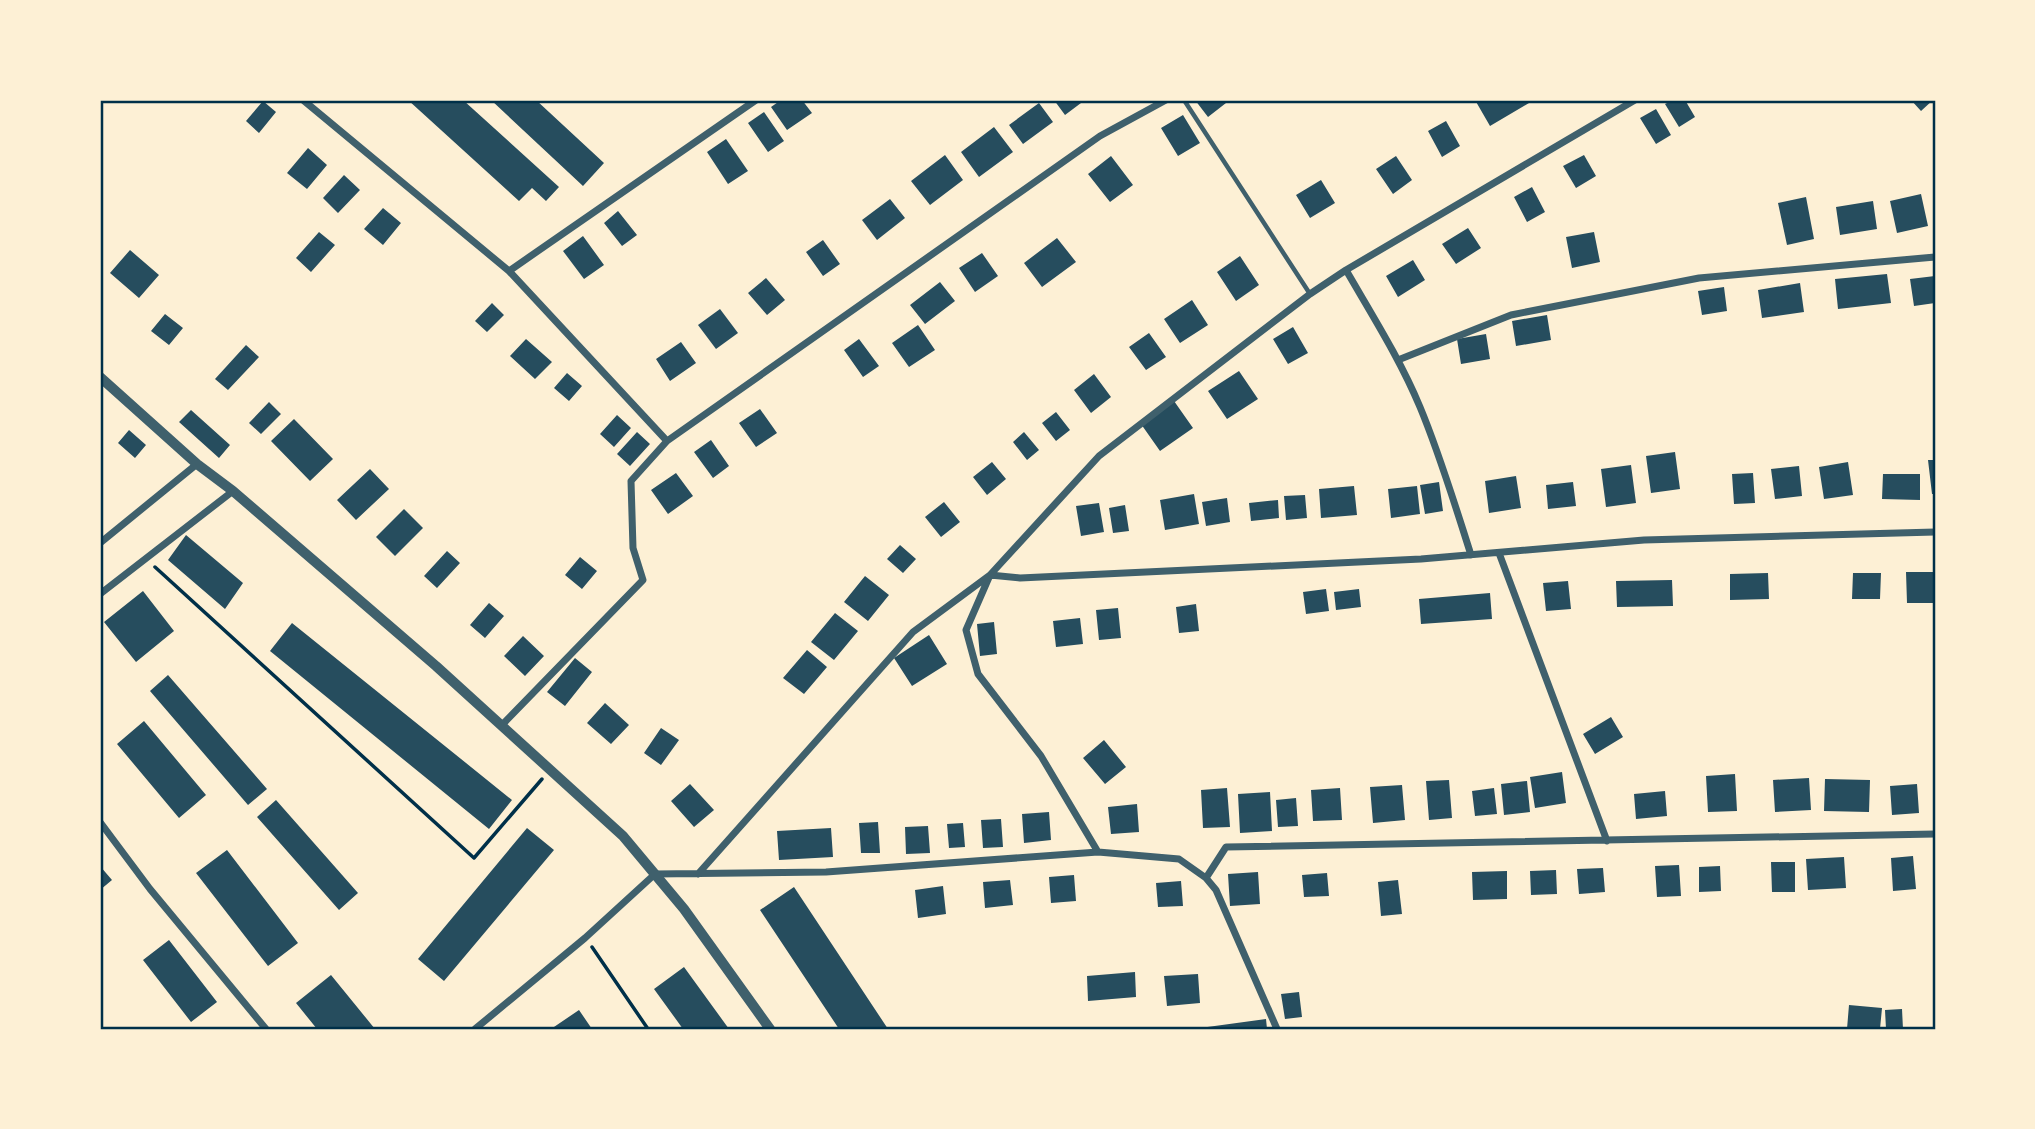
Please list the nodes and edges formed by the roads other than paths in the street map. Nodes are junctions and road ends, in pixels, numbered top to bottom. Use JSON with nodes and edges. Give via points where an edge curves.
{"nodes":[{"id":1,"x":303,"y":100,"type":"edge"},
{"id":2,"x":756,"y":100,"type":"edge"},
{"id":3,"x":1166,"y":100,"type":"edge"},
{"id":4,"x":1184,"y":100,"type":"edge"},
{"id":5,"x":1635,"y":100,"type":"edge"},
{"id":6,"x":1935,"y":257,"type":"edge"},
{"id":7,"x":1346,"y":270,"type":"junction"},
{"id":8,"x":509,"y":271,"type":"junction"},
{"id":9,"x":1310,"y":294,"type":"junction"},
{"id":10,"x":1398,"y":360,"type":"junction"},
{"id":11,"x":100,"y":377,"type":"edge"},
{"id":12,"x":667,"y":441,"type":"junction"},
{"id":13,"x":197,"y":464,"type":"junction"},
{"id":14,"x":233,"y":491,"type":"junction"},
{"id":15,"x":1935,"y":533,"type":"edge"},
{"id":16,"x":100,"y":543,"type":"edge"},
{"id":17,"x":1499,"y":553,"type":"junction"},
{"id":18,"x":1471,"y":555,"type":"junction"},
{"id":19,"x":990,"y":575,"type":"junction"},
{"id":20,"x":100,"y":594,"type":"edge"},
{"id":21,"x":501,"y":726,"type":"junction"},
{"id":22,"x":100,"y":822,"type":"edge"},
{"id":23,"x":1935,"y":834,"type":"edge"},
{"id":24,"x":1607,"y":841,"type":"junction"},
{"id":25,"x":1098,"y":852,"type":"junction"},
{"id":26,"x":655,"y":874,"type":"junction"},
{"id":27,"x":698,"y":874,"type":"junction"},
{"id":28,"x":1206,"y":878,"type":"junction"},
{"id":29,"x":266,"y":1029,"type":"edge"},
{"id":30,"x":475,"y":1029,"type":"edge"},
{"id":31,"x":770,"y":1029,"type":"edge"},
{"id":32,"x":1277,"y":1029,"type":"edge"}],
"edges":[{"from":1,"to":8,"type":"street"},
{"from":2,"to":8,"type":"street"},
{"from":3,"to":12,"type":"street","via":[[1100,136]]},
{"from":4,"to":9,"type":"lane"},
{"from":5,"to":7,"type":"street"},
{"from":6,"to":10,"type":"street","via":[[1699,278],[1511,315]]},
{"from":7,"to":9,"type":"street"},
{"from":7,"to":10,"type":"street"},
{"from":8,"to":12,"type":"street"},
{"from":9,"to":19,"type":"street","via":[[1099,456]]},
{"from":10,"to":18,"type":"street","via":[[1441,461]]},
{"from":11,"to":13,"type":"street"},
{"from":12,"to":21,"type":"street","via":[[631,481],[633,548],[643,580]]},
{"from":13,"to":14,"type":"street"},
{"from":13,"to":16,"type":"street"},
{"from":14,"to":20,"type":"street"},
{"from":14,"to":21,"type":"street"},
{"from":15,"to":17,"type":"street","via":[[1644,540]]},
{"from":17,"to":18,"type":"street"},
{"from":17,"to":24,"type":"street"},
{"from":18,"to":19,"type":"street","via":[[1020,578]]},
{"from":19,"to":25,"type":"street","via":[[966,630],[978,674],[1041,756]]},
{"from":19,"to":27,"type":"street","via":[[913,632]]},
{"from":21,"to":26,"type":"street","via":[[623,836]]},
{"from":22,"to":29,"type":"street"},
{"from":23,"to":24,"type":"street"},
{"from":24,"to":28,"type":"street","via":[[1226,847]]},
{"from":25,"to":27,"type":"street","via":[[826,872]]},
{"from":25,"to":28,"type":"street","via":[[1179,859]]},
{"from":26,"to":27,"type":"street"},
{"from":26,"to":30,"type":"street"},
{"from":26,"to":31,"type":"street"},
{"from":28,"to":32,"type":"street","via":[[1216,890]]}]}
